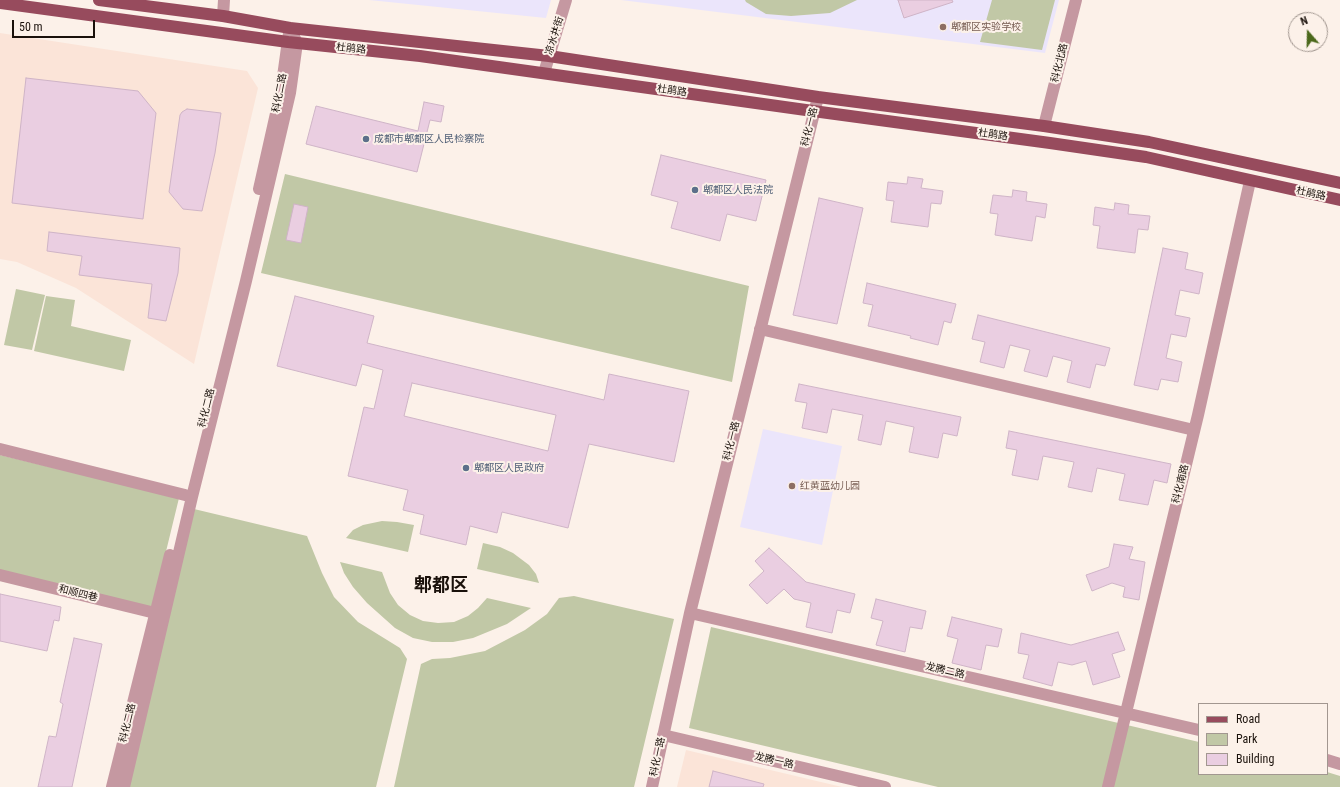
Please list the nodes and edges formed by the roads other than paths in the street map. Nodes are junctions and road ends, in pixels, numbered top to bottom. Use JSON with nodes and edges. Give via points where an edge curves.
{"nodes":[{"id":1,"x":98,"y":0,"type":"edge"},
{"id":2,"x":224,"y":0,"type":"edge"},
{"id":3,"x":566,"y":0,"type":"edge"},
{"id":4,"x":1076,"y":0,"type":"edge"},
{"id":5,"x":0,"y":3,"type":"edge"},
{"id":6,"x":223,"y":16,"type":"junction"},
{"id":7,"x":290,"y":28,"type":"junction"},
{"id":8,"x":293,"y":42,"type":"junction"},
{"id":9,"x":549,"y":56,"type":"junction"},
{"id":10,"x":544,"y":72,"type":"junction"},
{"id":11,"x":818,"y":97,"type":"junction"},
{"id":12,"x":813,"y":111,"type":"junction"},
{"id":13,"x":1044,"y":126,"type":"junction"},
{"id":14,"x":1250,"y":181,"type":"junction"},
{"id":15,"x":1340,"y":183,"type":"edge"},
{"id":16,"x":1340,"y":200,"type":"edge"},
{"id":17,"x":760,"y":329,"type":"junction"},
{"id":18,"x":1194,"y":430,"type":"junction"},
{"id":19,"x":0,"y":449,"type":"edge"},
{"id":20,"x":185,"y":495,"type":"junction"},
{"id":21,"x":0,"y":575,"type":"edge"},
{"id":22,"x":155,"y":613,"type":"junction"},
{"id":23,"x":690,"y":613,"type":"junction"},
{"id":24,"x":1125,"y":712,"type":"junction"},
{"id":25,"x":1198,"y":730,"type":"edge"},
{"id":26,"x":663,"y":735,"type":"junction"},
{"id":27,"x":1328,"y":760,"type":"edge"},
{"id":28,"x":1340,"y":764,"type":"edge"},
{"id":29,"x":112,"y":787,"type":"edge"},
{"id":30,"x":124,"y":787,"type":"edge"},
{"id":31,"x":652,"y":787,"type":"edge"},
{"id":32,"x":886,"y":787,"type":"edge"},
{"id":33,"x":1108,"y":787,"type":"edge"}],
"edges":[{"from":1,"to":6,"type":"main road","name":"杜鹃路"},
{"from":2,"to":6,"type":"street"},
{"from":3,"to":9,"type":"street","name":"凉水井街"},
{"from":4,"to":13,"type":"street","name":"科化北路"},
{"from":5,"to":8,"type":"main road","name":"杜鹃路"},
{"from":6,"to":7,"type":"main road","name":"杜鹃路"},
{"from":7,"to":8,"type":"street","name":"科化二路"},
{"from":7,"to":9,"type":"main road","name":"杜鹃路"},
{"from":8,"to":10,"type":"main road","name":"杜鹃路"},
{"from":8,"to":20,"type":"street","name":"科化二路","via":[[239,278]]},
{"from":8,"to":30,"type":"street","via":[[290,93]]},
{"from":9,"to":10,"type":"street","name":"凉水井街"},
{"from":9,"to":11,"type":"main road","name":"杜鹃路"},
{"from":10,"to":12,"type":"main road","name":"杜鹃路"},
{"from":11,"to":12,"type":"street","name":"科化一路"},
{"from":11,"to":13,"type":"main road","name":"杜鹃路"},
{"from":12,"to":14,"type":"main road","name":"杜鹃路","via":[[1146,157]]},
{"from":12,"to":17,"type":"street","name":"科化一路"},
{"from":13,"to":15,"type":"main road","name":"杜鹃路","via":[[1149,142]]},
{"from":14,"to":16,"type":"main road","name":"杜鹃路"},
{"from":14,"to":18,"type":"street","name":"科化南路"},
{"from":17,"to":18,"type":"street"},
{"from":17,"to":23,"type":"street","name":"科化一路"},
{"from":18,"to":24,"type":"street","name":"科化南路"},
{"from":19,"to":20,"type":"street"},
{"from":20,"to":22,"type":"street","name":"科化二路"},
{"from":21,"to":22,"type":"street","name":"和顺四巷"},
{"from":22,"to":29,"type":"street","name":"科化二路"},
{"from":23,"to":24,"type":"street","name":"龙腾二路"},
{"from":23,"to":26,"type":"street","name":"科化一路"},
{"from":24,"to":25,"type":"street","name":"龙腾二路"},
{"from":24,"to":33,"type":"street","name":"科化南路"},
{"from":26,"to":31,"type":"street","name":"科化一路"},
{"from":26,"to":32,"type":"street","name":"龙腾一路"},
{"from":27,"to":28,"type":"street"}]}
